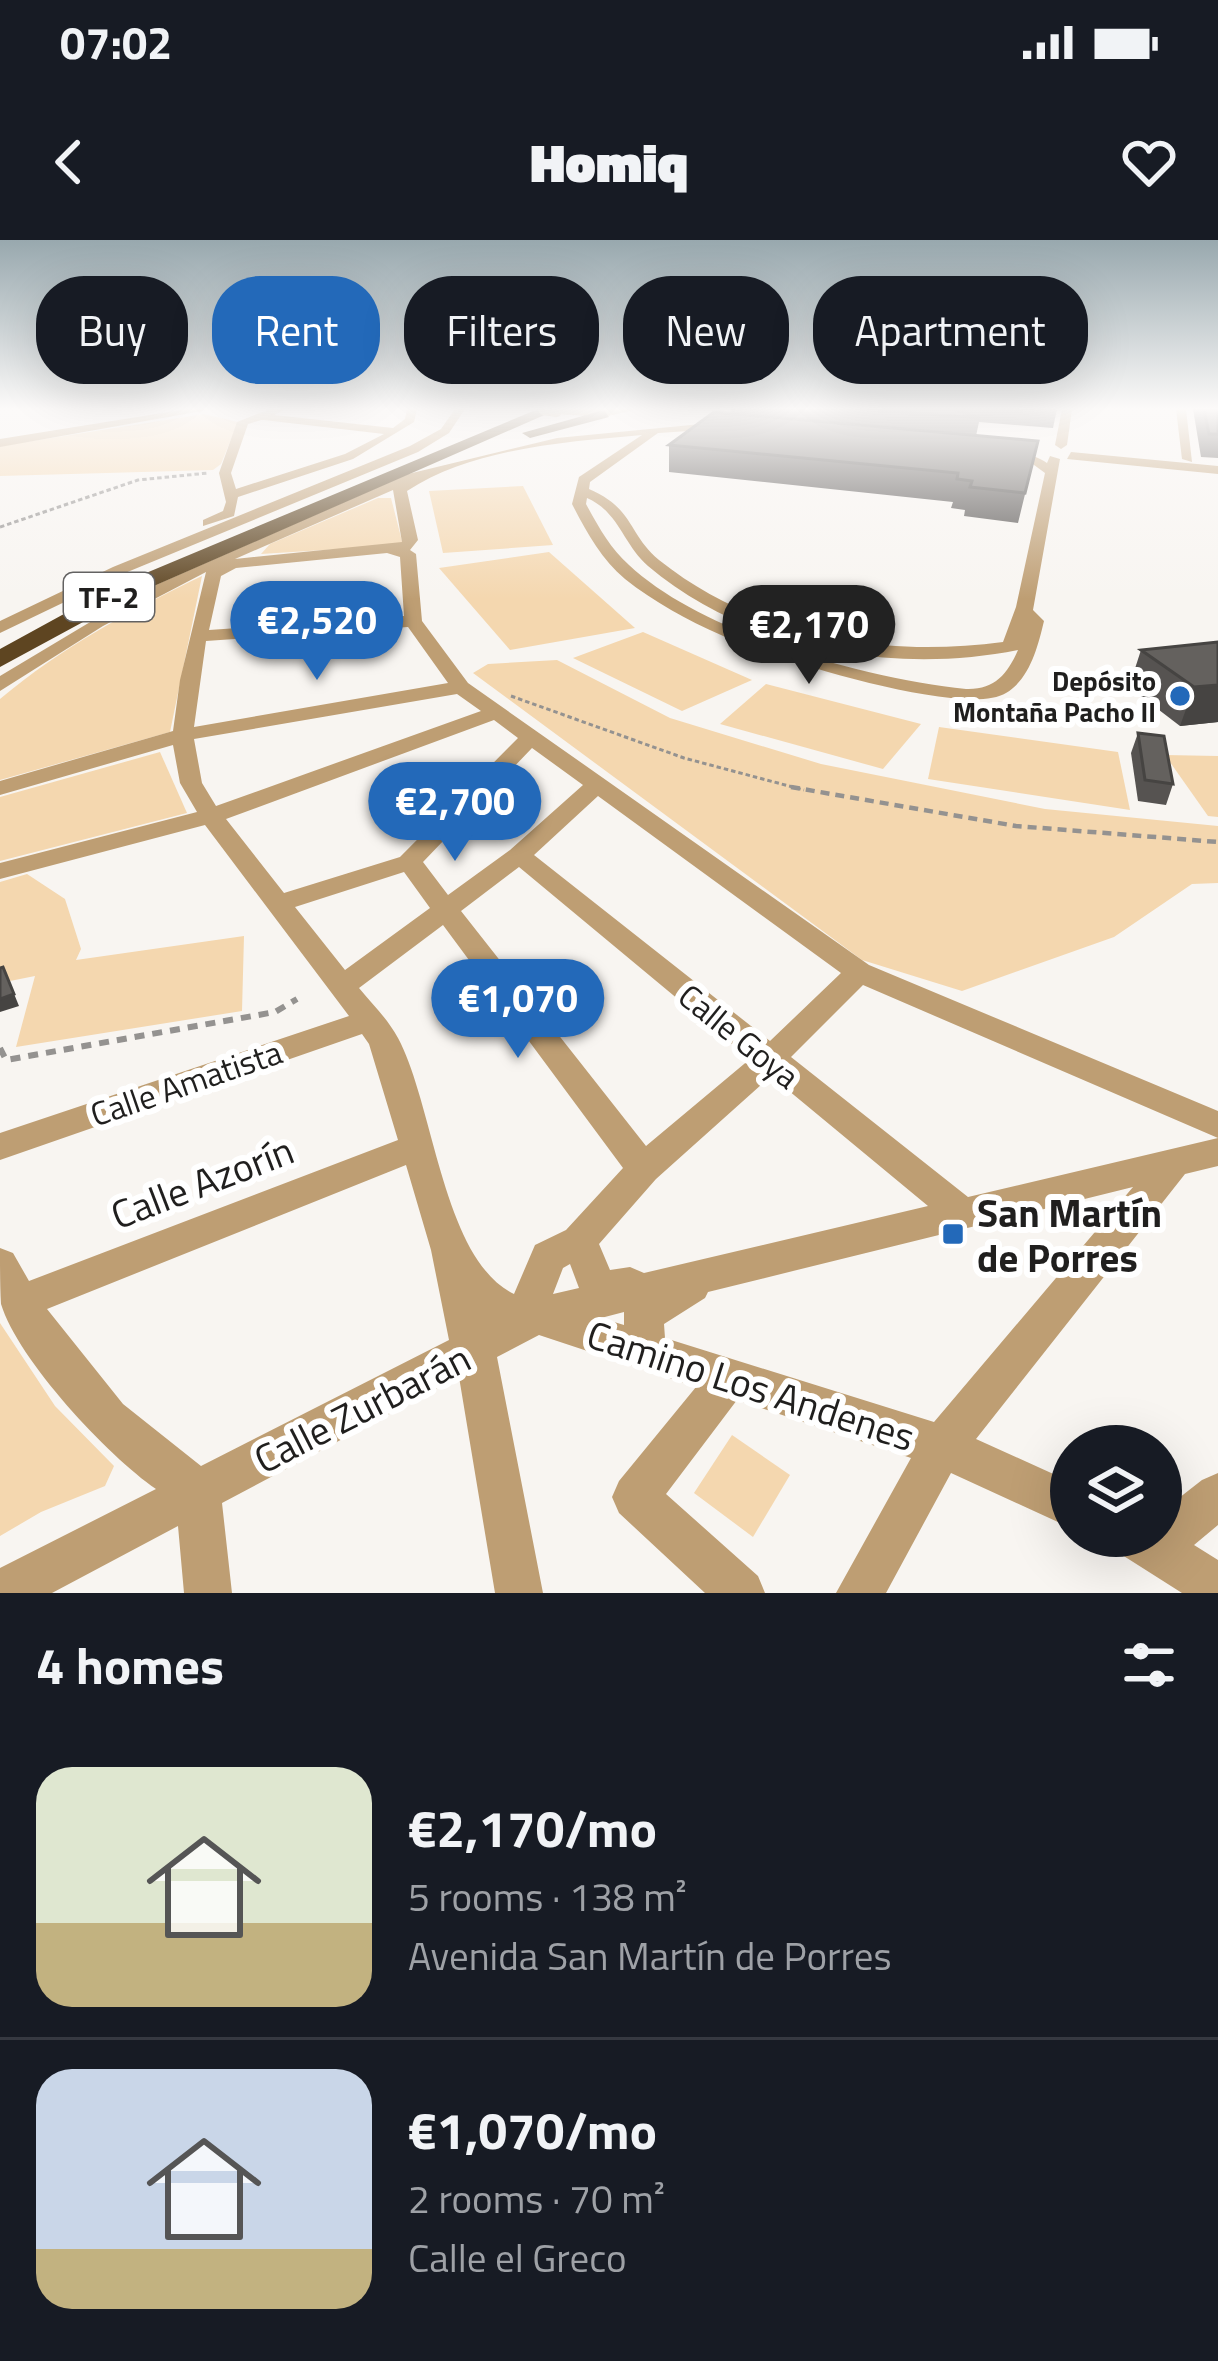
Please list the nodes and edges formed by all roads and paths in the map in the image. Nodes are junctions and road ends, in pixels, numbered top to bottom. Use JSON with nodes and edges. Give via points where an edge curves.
{"nodes":[{"id":1,"x":223,"y":472,"type":"edge"},
{"id":2,"x":225,"y":472,"type":"edge"},
{"id":3,"x":297,"y":472,"type":"edge"},
{"id":4,"x":358,"y":472,"type":"edge"},
{"id":5,"x":402,"y":472,"type":"edge"},
{"id":6,"x":403,"y":472,"type":"edge"},
{"id":7,"x":404,"y":472,"type":"edge"},
{"id":8,"x":411,"y":472,"type":"edge"},
{"id":9,"x":594,"y":472,"type":"edge"},
{"id":10,"x":1054,"y":472,"type":"edge"},
{"id":11,"x":585,"y":492,"type":"junction"},
{"id":12,"x":232,"y":495,"type":"junction"},
{"id":13,"x":0,"y":527,"type":"edge"},
{"id":14,"x":394,"y":551,"type":"junction"},
{"id":15,"x":119,"y":570,"type":"junction"},
{"id":16,"x":1022,"y":615,"type":"junction"},
{"id":17,"x":413,"y":621,"type":"junction"},
{"id":18,"x":0,"y":628,"type":"edge"},
{"id":19,"x":200,"y":636,"type":"junction"},
{"id":20,"x":0,"y":643,"type":"edge"},
{"id":21,"x":950,"y":656,"type":"junction"},
{"id":22,"x":0,"y":659,"type":"edge"},
{"id":23,"x":0,"y":685,"type":"edge"},
{"id":24,"x":923,"y":687,"type":"junction"},
{"id":25,"x":463,"y":688,"type":"junction"},
{"id":26,"x":494,"y":712,"type":"junction"},
{"id":27,"x":183,"y":735,"type":"junction"},
{"id":28,"x":533,"y":740,"type":"junction"},
{"id":29,"x":599,"y":782,"type":"junction"},
{"id":30,"x":0,"y":788,"type":"edge"},
{"id":31,"x":211,"y":816,"type":"junction"},
{"id":32,"x":1218,"y":842,"type":"edge"},
{"id":33,"x":519,"y":855,"type":"junction"},
{"id":34,"x":409,"y":862,"type":"junction"},
{"id":35,"x":0,"y":872,"type":"edge"},
{"id":36,"x":280,"y":903,"type":"junction"},
{"id":37,"x":446,"y":913,"type":"junction"},
{"id":38,"x":859,"y":972,"type":"junction"},
{"id":39,"x":343,"y":985,"type":"junction"},
{"id":40,"x":297,"y":999,"type":"dead end"},
{"id":41,"x":371,"y":1020,"type":"junction"},
{"id":42,"x":0,"y":1048,"type":"edge"},
{"id":43,"x":768,"y":1060,"type":"junction"},
{"id":44,"x":1218,"y":1125,"type":"edge"},
{"id":45,"x":0,"y":1147,"type":"edge"},
{"id":46,"x":416,"y":1147,"type":"junction"},
{"id":47,"x":1218,"y":1152,"type":"edge"},
{"id":48,"x":1172,"y":1165,"type":"junction"},
{"id":49,"x":644,"y":1169,"type":"junction"},
{"id":50,"x":962,"y":1214,"type":"junction"},
{"id":51,"x":579,"y":1241,"type":"junction"},
{"id":52,"x":450,"y":1250,"type":"junction"},
{"id":53,"x":738,"y":1264,"type":"junction"},
{"id":54,"x":10,"y":1283,"type":"edge"},
{"id":55,"x":536,"y":1316,"type":"junction"},
{"id":56,"x":476,"y":1350,"type":"junction"},
{"id":57,"x":646,"y":1351,"type":"junction"},
{"id":58,"x":728,"y":1378,"type":"junction"},
{"id":59,"x":942,"y":1446,"type":"junction"},
{"id":60,"x":198,"y":1491,"type":"junction"},
{"id":61,"x":1050,"y":1495,"type":"edge"},
{"id":62,"x":1218,"y":1496,"type":"edge"},
{"id":63,"x":1182,"y":1518,"type":"edge"},
{"id":64,"x":1170,"y":1557,"type":"edge"},
{"id":65,"x":1218,"y":1588,"type":"edge"},
{"id":66,"x":2,"y":1593,"type":"edge"},
{"id":67,"x":208,"y":1593,"type":"edge"},
{"id":68,"x":519,"y":1593,"type":"edge"},
{"id":69,"x":741,"y":1593,"type":"edge"},
{"id":70,"x":860,"y":1593,"type":"edge"}],
"edges":[{"from":1,"to":13,"type":"path","via":[[139,480]]},
{"from":2,"to":12,"type":"street"},
{"from":3,"to":12,"type":"street"},
{"from":4,"to":15,"type":"street"},
{"from":5,"to":20,"type":"highway","number":"TF-2","via":[[127,579]]},
{"from":6,"to":22,"type":"highway","number":"TF-2","via":[[123,591]]},
{"from":7,"to":23,"type":"street","via":[[148,593]]},
{"from":8,"to":14,"type":"street","via":[[400,490],[411,540]]},
{"from":9,"to":11,"type":"street"},
{"from":10,"to":16,"type":"street"},
{"from":11,"to":16,"type":"street","via":[[610,505],[649,559],[690,589],[826,644],[862,653],[999,648],[1011,646]]},
{"from":11,"to":24,"type":"street","via":[[579,504],[604,549],[669,601],[761,644]]},
{"from":12,"to":15,"type":"street","via":[[229,513]]},
{"from":14,"to":17,"type":"street","via":[[408,554]]},
{"from":14,"to":19,"type":"street","name":"Camino Los Andenes","via":[[246,562],[212,574]]},
{"from":15,"to":18,"type":"street"},
{"from":16,"to":21,"type":"street","via":[[1025,635],[1012,652]]},
{"from":16,"to":24,"type":"street","via":[[1035,621],[1032,642],[1001,688],[981,694]]},
{"from":17,"to":19,"type":"street"},
{"from":17,"to":25,"type":"street"},
{"from":19,"to":27,"type":"street","name":"Camino Los Andenes"},
{"from":21,"to":24,"type":"street","via":[[902,660],[898,673]]},
{"from":21,"to":24,"type":"street","via":[[982,665],[991,679],[970,688]]},
{"from":25,"to":26,"type":"street"},
{"from":25,"to":27,"type":"street"},
{"from":25,"to":32,"type":"path","via":[[519,698],[684,758],[839,798],[1067,833]]},
{"from":26,"to":28,"type":"street"},
{"from":26,"to":31,"type":"street"},
{"from":27,"to":30,"type":"street"},
{"from":27,"to":31,"type":"street","name":"Camino Los Andenes","via":[[190,782]]},
{"from":28,"to":29,"type":"street"},
{"from":28,"to":34,"type":"street"},
{"from":29,"to":33,"type":"street"},
{"from":29,"to":38,"type":"street"},
{"from":31,"to":35,"type":"street"},
{"from":31,"to":36,"type":"street","name":"Camino Los Andenes"},
{"from":33,"to":37,"type":"street"},
{"from":33,"to":43,"type":"street","name":"Calle Goya"},
{"from":34,"to":36,"type":"street"},
{"from":34,"to":37,"type":"street"},
{"from":36,"to":39,"type":"street","name":"Camino Los Andenes"},
{"from":37,"to":39,"type":"street"},
{"from":37,"to":49,"type":"street"},
{"from":38,"to":43,"type":"street"},
{"from":38,"to":44,"type":"street"},
{"from":39,"to":41,"type":"street","name":"Camino Los Andenes"},
{"from":40,"to":42,"type":"path","via":[[275,1012],[6,1060]]},
{"from":41,"to":45,"type":"street","name":"Calle Amatista"},
{"from":41,"to":46,"type":"street","name":"Camino Los Andenes"},
{"from":43,"to":49,"type":"street"},
{"from":43,"to":50,"type":"street","name":"Calle Goya"},
{"from":46,"to":52,"type":"street","name":"Camino Los Andenes"},
{"from":46,"to":54,"type":"street","name":"Calle Azorín"},
{"from":47,"to":48,"type":"street","name":"Calle Zurbarán"},
{"from":48,"to":50,"type":"street","name":"Calle Zurbarán"},
{"from":48,"to":59,"type":"street"},
{"from":49,"to":51,"type":"street"},
{"from":50,"to":53,"type":"street","name":"Calle Zurbarán"},
{"from":51,"to":53,"type":"street","via":[[596,1282],[610,1287]]},
{"from":51,"to":55,"type":"street","via":[[539,1271]]},
{"from":52,"to":55,"type":"street","name":"Camino Los Andenes","via":[[470,1284],[500,1311]]},
{"from":52,"to":56,"type":"street","name":"Camino Los Andenes"},
{"from":53,"to":55,"type":"street","name":"Calle Zurbarán"},
{"from":53,"to":57,"type":"street","name":"Calle Zurbarán","via":[[643,1315]]},
{"from":54,"to":60,"type":"street","via":[[96,1413]]},
{"from":55,"to":56,"type":"street","name":"Calle Zurbarán"},
{"from":55,"to":57,"type":"street","name":"Camino Los Andenes"},
{"from":56,"to":60,"type":"street","name":"Calle Zurbarán"},
{"from":56,"to":68,"type":"street","name":"Camino Los Andenes"},
{"from":57,"to":58,"type":"street","name":"Camino Los Andenes"},
{"from":58,"to":59,"type":"street","name":"Camino Los Andenes"},
{"from":58,"to":69,"type":"street","via":[[635,1497]]},
{"from":59,"to":61,"type":"street","name":"Camino Los Andenes"},
{"from":59,"to":70,"type":"street"},
{"from":60,"to":66,"type":"street","name":"Calle Zurbarán"},
{"from":60,"to":67,"type":"street"},
{"from":62,"to":63,"type":"street"},
{"from":64,"to":65,"type":"street"}]}
